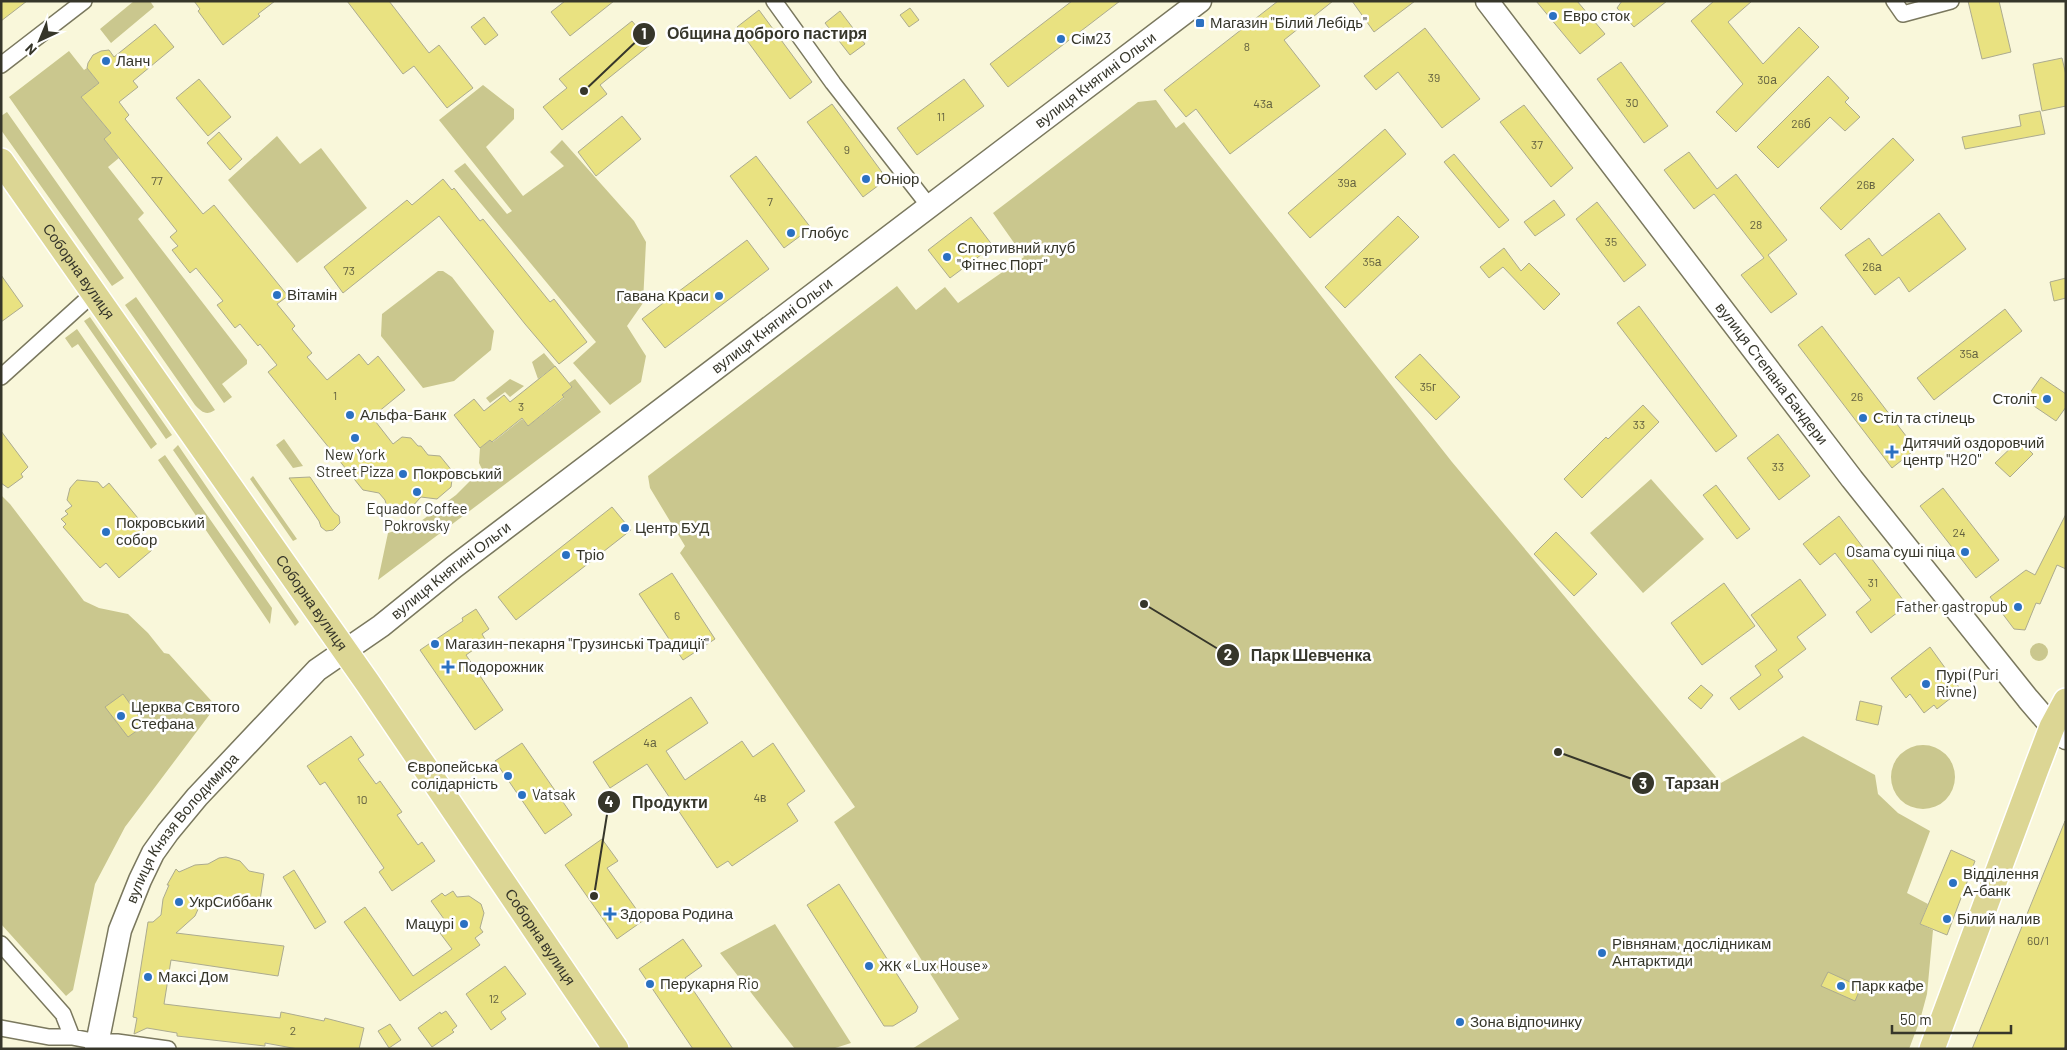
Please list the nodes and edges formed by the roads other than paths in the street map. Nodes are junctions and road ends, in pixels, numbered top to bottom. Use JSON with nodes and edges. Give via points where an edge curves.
{"nodes":[{"id":1,"x":84,"y":1,"type":"edge"},
{"id":2,"x":774,"y":1,"type":"edge"},
{"id":3,"x":1200,"y":1,"type":"edge"},
{"id":4,"x":1487,"y":1,"type":"edge"},
{"id":5,"x":1894,"y":1,"type":"edge"},
{"id":6,"x":1951,"y":1,"type":"edge"},
{"id":7,"x":1,"y":65,"type":"edge"},
{"id":8,"x":1,"y":161,"type":"edge"},
{"id":9,"x":929,"y":206,"type":"junction"},
{"id":10,"x":95,"y":292,"type":"junction"},
{"id":11,"x":1,"y":377,"type":"edge"},
{"id":12,"x":345,"y":650,"type":"junction"},
{"id":13,"x":2066,"y":701,"type":"edge"},
{"id":14,"x":2059,"y":732,"type":"edge"},
{"id":15,"x":1,"y":944,"type":"edge"},
{"id":16,"x":1,"y":1028,"type":"edge"},
{"id":17,"x":72,"y":1036,"type":"junction"},
{"id":18,"x":97,"y":1046,"type":"edge"},
{"id":19,"x":166,"y":1048,"type":"edge"},
{"id":20,"x":1936,"y":1048,"type":"edge"},
{"id":21,"x":616,"y":1049,"type":"edge"}],
"edges":[{"from":1,"to":7,"type":"street"},
{"from":2,"to":9,"type":"street"},
{"from":3,"to":9,"type":"street","name":"вулиця Княгині Ольги"},
{"from":4,"to":14,"type":"street","name":"вулиця Степана Бандери","via":[[1852,479]]},
{"from":5,"to":6,"type":"street","via":[[1903,14]]},
{"from":8,"to":10,"type":"main road","name":"Соборна вулиця"},
{"from":9,"to":12,"type":"street","name":"вулиця Княгині Ольги","via":[[381,626]]},
{"from":10,"to":11,"type":"street"},
{"from":10,"to":12,"type":"main road","name":"Соборна вулиця"},
{"from":12,"to":18,"type":"street","name":"вулиця Князя Володимира","via":[[317,670],[248,741],[197,797],[153,853],[120,930]]},
{"from":12,"to":21,"type":"main road","name":"Соборна вулиця"},
{"from":13,"to":14,"type":"main road"},
{"from":14,"to":20,"type":"main road"},
{"from":15,"to":17,"type":"street","via":[[62,1014]]},
{"from":16,"to":17,"type":"street","via":[[49,1037]]},
{"from":17,"to":18,"type":"street"},
{"from":18,"to":19,"type":"street","via":[[117,1042]]}]}
